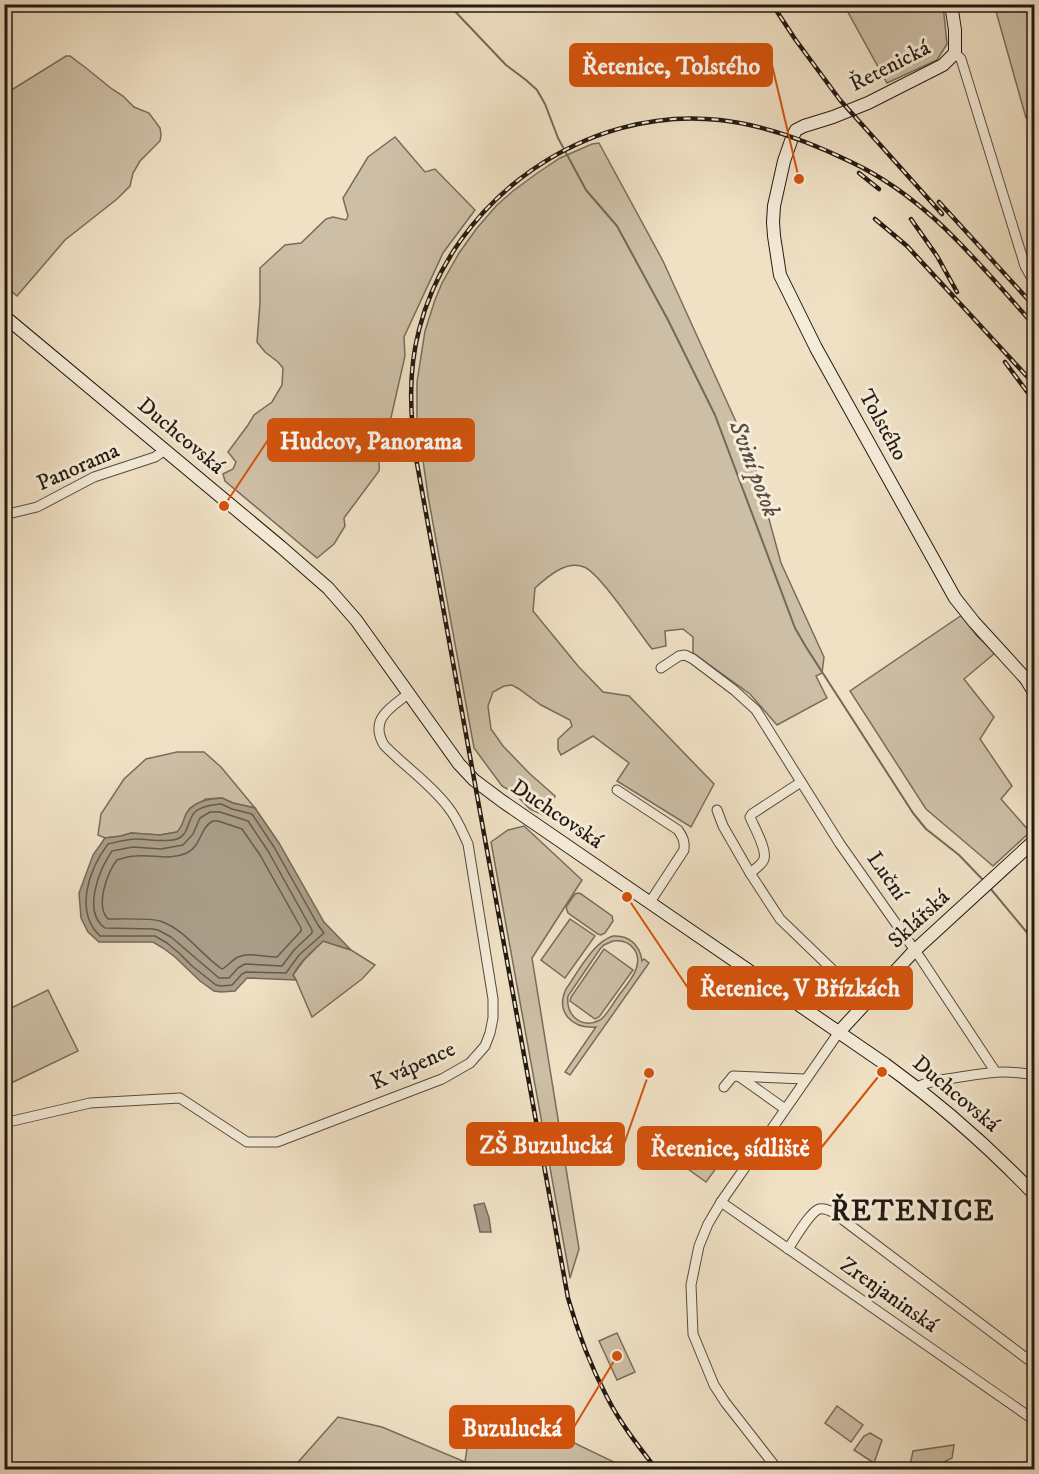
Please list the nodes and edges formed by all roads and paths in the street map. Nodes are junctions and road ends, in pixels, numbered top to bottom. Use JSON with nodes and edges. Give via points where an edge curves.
{"nodes":[{"id":1,"x":951,"y":4,"type":"edge"},
{"id":2,"x":955,"y":53,"type":"junction"},
{"id":3,"x":796,"y":130,"type":"joint"},
{"id":4,"x":1035,"y":282,"type":"edge"},
{"id":5,"x":4,"y":316,"type":"edge"},
{"id":6,"x":165,"y":450,"type":"junction"},
{"id":7,"x":4,"y":515,"type":"edge"},
{"id":8,"x":661,"y":668,"type":"dead end"},
{"id":9,"x":1035,"y":692,"type":"edge"},
{"id":10,"x":408,"y":694,"type":"junction"},
{"id":11,"x":801,"y":782,"type":"junction"},
{"id":12,"x":617,"y":790,"type":"dead end"},
{"id":13,"x":717,"y":810,"type":"dead end"},
{"id":14,"x":1035,"y":841,"type":"edge"},
{"id":15,"x":750,"y":873,"type":"junction"},
{"id":16,"x":650,"y":902,"type":"junction"},
{"id":17,"x":914,"y":951,"type":"junction"},
{"id":18,"x":866,"y":1002,"type":"junction"},
{"id":19,"x":839,"y":1032,"type":"junction"},
{"id":20,"x":995,"y":1071,"type":"junction"},
{"id":21,"x":1035,"y":1075,"type":"edge"},
{"id":22,"x":740,"y":1076,"type":"junction"},
{"id":23,"x":805,"y":1079,"type":"junction"},
{"id":24,"x":724,"y":1087,"type":"dead end"},
{"id":25,"x":917,"y":1087,"type":"junction"},
{"id":26,"x":785,"y":1109,"type":"junction"},
{"id":27,"x":4,"y":1123,"type":"edge"},
{"id":28,"x":1035,"y":1194,"type":"edge"},
{"id":29,"x":721,"y":1202,"type":"junction"},
{"id":30,"x":788,"y":1249,"type":"junction"},
{"id":31,"x":1035,"y":1364,"type":"edge"},
{"id":32,"x":1035,"y":1420,"type":"edge"},
{"id":33,"x":778,"y":1470,"type":"edge"}],
"edges":[{"from":1,"to":2,"type":"main road","name":"Řetenická"},
{"from":2,"to":3,"type":"main road","name":"Řetenická","via":[[943,65],[868,103]]},
{"from":2,"to":4,"type":"street","via":[[961,59],[1025,266]]},
{"from":3,"to":9,"type":"main road","name":"Tolstého","via":[[774,206],[780,275],[816,348],[955,598]]},
{"from":5,"to":6,"type":"main road","name":"Duchcovská"},
{"from":6,"to":7,"type":"street","name":"Panorama","via":[[94,477],[37,507]]},
{"from":6,"to":10,"type":"main road","name":"Duchcovská","via":[[328,588],[356,620]]},
{"from":8,"to":11,"type":"street","name":"Luční","via":[[685,655],[748,701]]},
{"from":10,"to":16,"type":"main road","name":"Duchcovská","via":[[474,780]]},
{"from":10,"to":27,"type":"street","name":"K vápence","via":[[381,717],[378,730],[384,745],[448,807],[468,844],[493,999],[490,1033],[470,1064],[442,1079],[276,1142],[247,1142],[180,1098],[90,1103]]},
{"from":11,"to":15,"type":"street","via":[[750,817],[765,859]]},
{"from":11,"to":17,"type":"street","name":"Luční"},
{"from":12,"to":16,"type":"street","via":[[682,836],[684,850]]},
{"from":13,"to":15,"type":"street"},
{"from":14,"to":17,"type":"main road","name":"Sklářská"},
{"from":15,"to":18,"type":"street","via":[[780,919]]},
{"from":16,"to":19,"type":"main road","name":"Duchcovská"},
{"from":17,"to":18,"type":"main road","name":"Sklářská"},
{"from":17,"to":20,"type":"street","name":"Luční"},
{"from":18,"to":19,"type":"main road","name":"Sklářská"},
{"from":19,"to":23,"type":"street"},
{"from":19,"to":25,"type":"main road","name":"Duchcovská"},
{"from":20,"to":21,"type":"street"},
{"from":20,"to":25,"type":"street","via":[[928,1081]]},
{"from":22,"to":23,"type":"street"},
{"from":22,"to":24,"type":"street","via":[[733,1076]]},
{"from":22,"to":26,"type":"street"},
{"from":23,"to":26,"type":"street"},
{"from":25,"to":28,"type":"main road","name":"Duchcovská"},
{"from":26,"to":29,"type":"street"},
{"from":29,"to":30,"type":"street","name":"Zrenjaninská"},
{"from":29,"to":33,"type":"street","via":[[699,1246],[691,1285],[693,1334],[714,1385]]},
{"from":30,"to":31,"type":"street","via":[[813,1213],[827,1209]]},
{"from":30,"to":32,"type":"street","name":"Zrenjaninská"}]}
